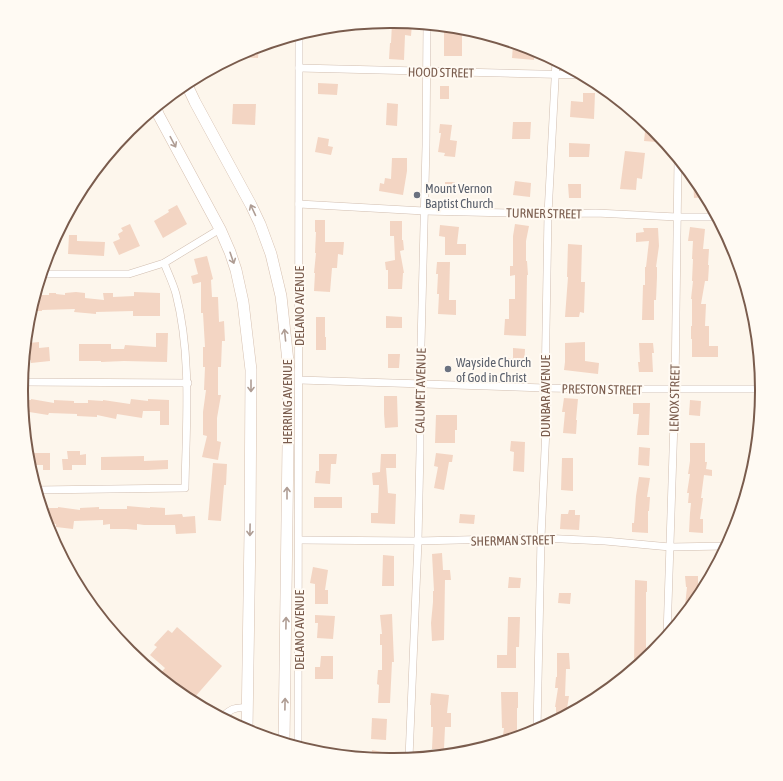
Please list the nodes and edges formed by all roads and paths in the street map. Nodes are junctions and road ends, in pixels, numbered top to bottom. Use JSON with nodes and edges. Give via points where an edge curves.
{"nodes":[{"id":1,"x":427,"y":30,"type":"edge"},
{"id":2,"x":299,"y":40,"type":"edge"},
{"id":3,"x":556,"y":67,"type":"edge"},
{"id":4,"x":299,"y":68,"type":"junction"},
{"id":5,"x":426,"y":72,"type":"junction"},
{"id":6,"x":556,"y":74,"type":"junction"},
{"id":7,"x":570,"y":75,"type":"edge"},
{"id":8,"x":189,"y":89,"type":"edge"},
{"id":9,"x":158,"y":113,"type":"edge"},
{"id":10,"x":678,"y":167,"type":"edge"},
{"id":11,"x":299,"y":204,"type":"junction"},
{"id":12,"x":424,"y":211,"type":"junction"},
{"id":13,"x":548,"y":214,"type":"junction"},
{"id":14,"x":677,"y":217,"type":"junction"},
{"id":15,"x":711,"y":217,"type":"edge"},
{"id":16,"x":220,"y":229,"type":"junction"},
{"id":17,"x":164,"y":263,"type":"junction"},
{"id":18,"x":47,"y":274,"type":"edge"},
{"id":19,"x":299,"y":380,"type":"junction"},
{"id":20,"x":28,"y":382,"type":"edge"},
{"id":21,"x":188,"y":383,"type":"junction"},
{"id":22,"x":420,"y":384,"type":"junction"},
{"id":23,"x":544,"y":388,"type":"junction"},
{"id":24,"x":755,"y":389,"type":"edge"},
{"id":25,"x":674,"y":390,"type":"junction"},
{"id":26,"x":42,"y":490,"type":"edge"},
{"id":27,"x":541,"y":538,"type":"junction"},
{"id":28,"x":299,"y":540,"type":"junction"},
{"id":29,"x":418,"y":541,"type":"junction"},
{"id":30,"x":720,"y":546,"type":"edge"},
{"id":31,"x":670,"y":547,"type":"junction"},
{"id":32,"x":667,"y":627,"type":"edge"},
{"id":33,"x":247,"y":708,"type":"junction"},
{"id":34,"x":226,"y":714,"type":"edge"},
{"id":35,"x":537,"y":722,"type":"edge"},
{"id":36,"x":246,"y":723,"type":"edge"},
{"id":37,"x":284,"y":737,"type":"edge"},
{"id":38,"x":298,"y":741,"type":"edge"},
{"id":39,"x":409,"y":752,"type":"edge"}],
"edges":[{"from":1,"to":5,"type":"street","name":"CALUMET AVENUE"},
{"from":2,"to":4,"type":"street","name":"DELANO AVENUE"},
{"from":3,"to":6,"type":"street","name":"DUNBAR AVENUE"},
{"from":4,"to":5,"type":"street","name":"HOOD STREET"},
{"from":4,"to":11,"type":"street","name":"DELANO AVENUE"},
{"from":5,"to":6,"type":"street","name":"HOOD STREET"},
{"from":5,"to":12,"type":"street","name":"CALUMET AVENUE"},
{"from":6,"to":7,"type":"street","name":"HOOD STREET"},
{"from":6,"to":13,"type":"street","name":"DUNBAR AVENUE"},
{"from":37,"to":8,"type":"main road","name":"HERRING AVENUE","one_way":true,"via":[[289,371],[281,296],[271,254],[260,224]]},
{"from":9,"to":16,"type":"main road","one_way":true},
{"from":10,"to":14,"type":"street","name":"LENOX STREET"},
{"from":11,"to":12,"type":"street","name":"TURNER STREET"},
{"from":11,"to":19,"type":"street","name":"DELANO AVENUE"},
{"from":12,"to":13,"type":"street","name":"TURNER STREET"},
{"from":12,"to":22,"type":"street","name":"CALUMET AVENUE"},
{"from":13,"to":14,"type":"street","name":"TURNER STREET","via":[[596,213]]},
{"from":13,"to":23,"type":"street","name":"DUNBAR AVENUE"},
{"from":14,"to":15,"type":"street","name":"TURNER STREET"},
{"from":14,"to":25,"type":"street","name":"LENOX STREET"},
{"from":16,"to":17,"type":"street"},
{"from":16,"to":33,"type":"main road","one_way":true,"via":[[241,288],[251,370]]},
{"from":17,"to":18,"type":"street","via":[[129,274]]},
{"from":17,"to":21,"type":"street","via":[[176,294],[182,324]]},
{"from":19,"to":22,"type":"street","name":"PRESTON STREET"},
{"from":19,"to":28,"type":"street","name":"DELANO AVENUE"},
{"from":20,"to":21,"type":"street"},
{"from":21,"to":26,"type":"street","via":[[185,488]]},
{"from":22,"to":23,"type":"street","name":"PRESTON STREET"},
{"from":22,"to":29,"type":"street","name":"CALUMET AVENUE"},
{"from":23,"to":25,"type":"street","name":"PRESTON STREET"},
{"from":23,"to":27,"type":"street","name":"DUNBAR AVENUE","via":[[547,406]]},
{"from":24,"to":25,"type":"street","name":"PRESTON STREET"},
{"from":25,"to":31,"type":"street","name":"LENOX STREET"},
{"from":27,"to":29,"type":"street","name":"SHERMAN STREET"},
{"from":27,"to":31,"type":"street","name":"SHERMAN STREET"},
{"from":27,"to":35,"type":"street","name":"DUNBAR AVENUE"},
{"from":28,"to":29,"type":"street","name":"SHERMAN STREET"},
{"from":28,"to":38,"type":"street","name":"DELANO AVENUE"},
{"from":29,"to":39,"type":"street","name":"CALUMET AVENUE"},
{"from":30,"to":31,"type":"street","name":"SHERMAN STREET"},
{"from":31,"to":32,"type":"street","name":"LENOX STREET"},
{"from":33,"to":34,"type":"street","via":[[230,710]]},
{"from":33,"to":36,"type":"main road"}]}
